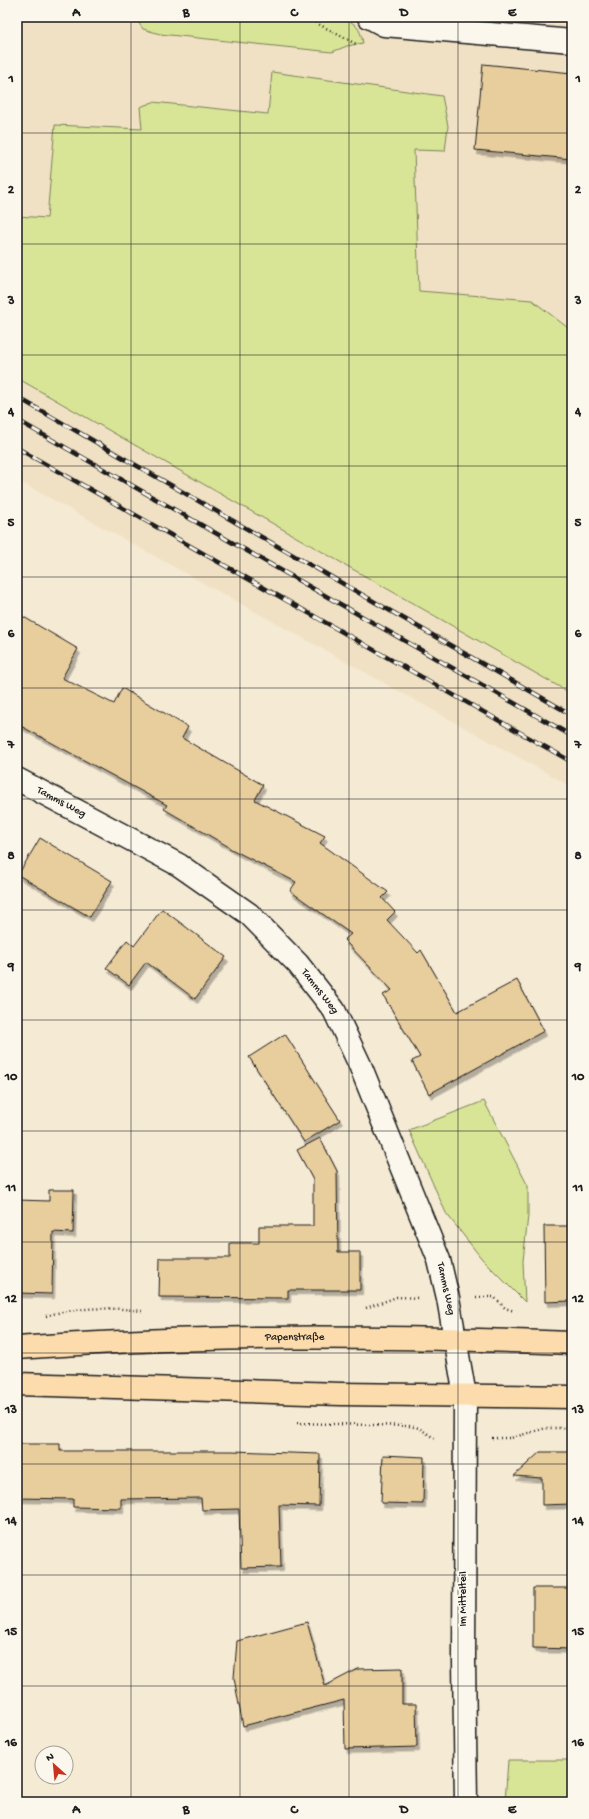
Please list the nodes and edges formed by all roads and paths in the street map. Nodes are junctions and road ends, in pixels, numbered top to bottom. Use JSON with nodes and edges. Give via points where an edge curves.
{"nodes":[{"id":1,"x":369,"y":17,"type":"edge"},
{"id":2,"x":572,"y":41,"type":"edge"},
{"id":3,"x":17,"y":779,"type":"edge"},
{"id":4,"x":397,"y":1297,"type":"dead end"},
{"id":5,"x":494,"y":1297,"type":"dead end"},
{"id":6,"x":367,"y":1308,"type":"dead end"},
{"id":7,"x":515,"y":1312,"type":"dead end"},
{"id":8,"x":454,"y":1338,"type":"junction"},
{"id":9,"x":572,"y":1343,"type":"edge"},
{"id":10,"x":17,"y":1348,"type":"edge"},
{"id":11,"x":17,"y":1384,"type":"edge"},
{"id":12,"x":465,"y":1396,"type":"junction"},
{"id":13,"x":572,"y":1397,"type":"edge"},
{"id":14,"x":362,"y":1425,"type":"dead end"},
{"id":15,"x":572,"y":1428,"type":"edge"},
{"id":16,"x":434,"y":1438,"type":"dead end"},
{"id":17,"x":511,"y":1438,"type":"dead end"},
{"id":18,"x":466,"y":1802,"type":"edge"}],
"edges":[{"from":1,"to":2,"type":"street","via":[[384,25]]},
{"from":3,"to":8,"type":"street","name":"Tamms Weg","via":[[179,865],[249,914],[298,964],[334,1010],[360,1065],[439,1260]]},
{"from":4,"to":6,"type":"path"},
{"from":5,"to":7,"type":"path","via":[[505,1308]]},
{"from":8,"to":9,"type":"main road","name":"Papenstraße"},
{"from":8,"to":10,"type":"main road","name":"Papenstraße","via":[[114,1341]]},
{"from":8,"to":12,"type":"street","name":"Tamms Weg"},
{"from":11,"to":12,"type":"main road"},
{"from":12,"to":13,"type":"main road"},
{"from":12,"to":18,"type":"street","name":"Im Mittelteil"},
{"from":14,"to":16,"type":"path","via":[[419,1428]]},
{"from":15,"to":17,"type":"path","via":[[546,1428]]}]}
